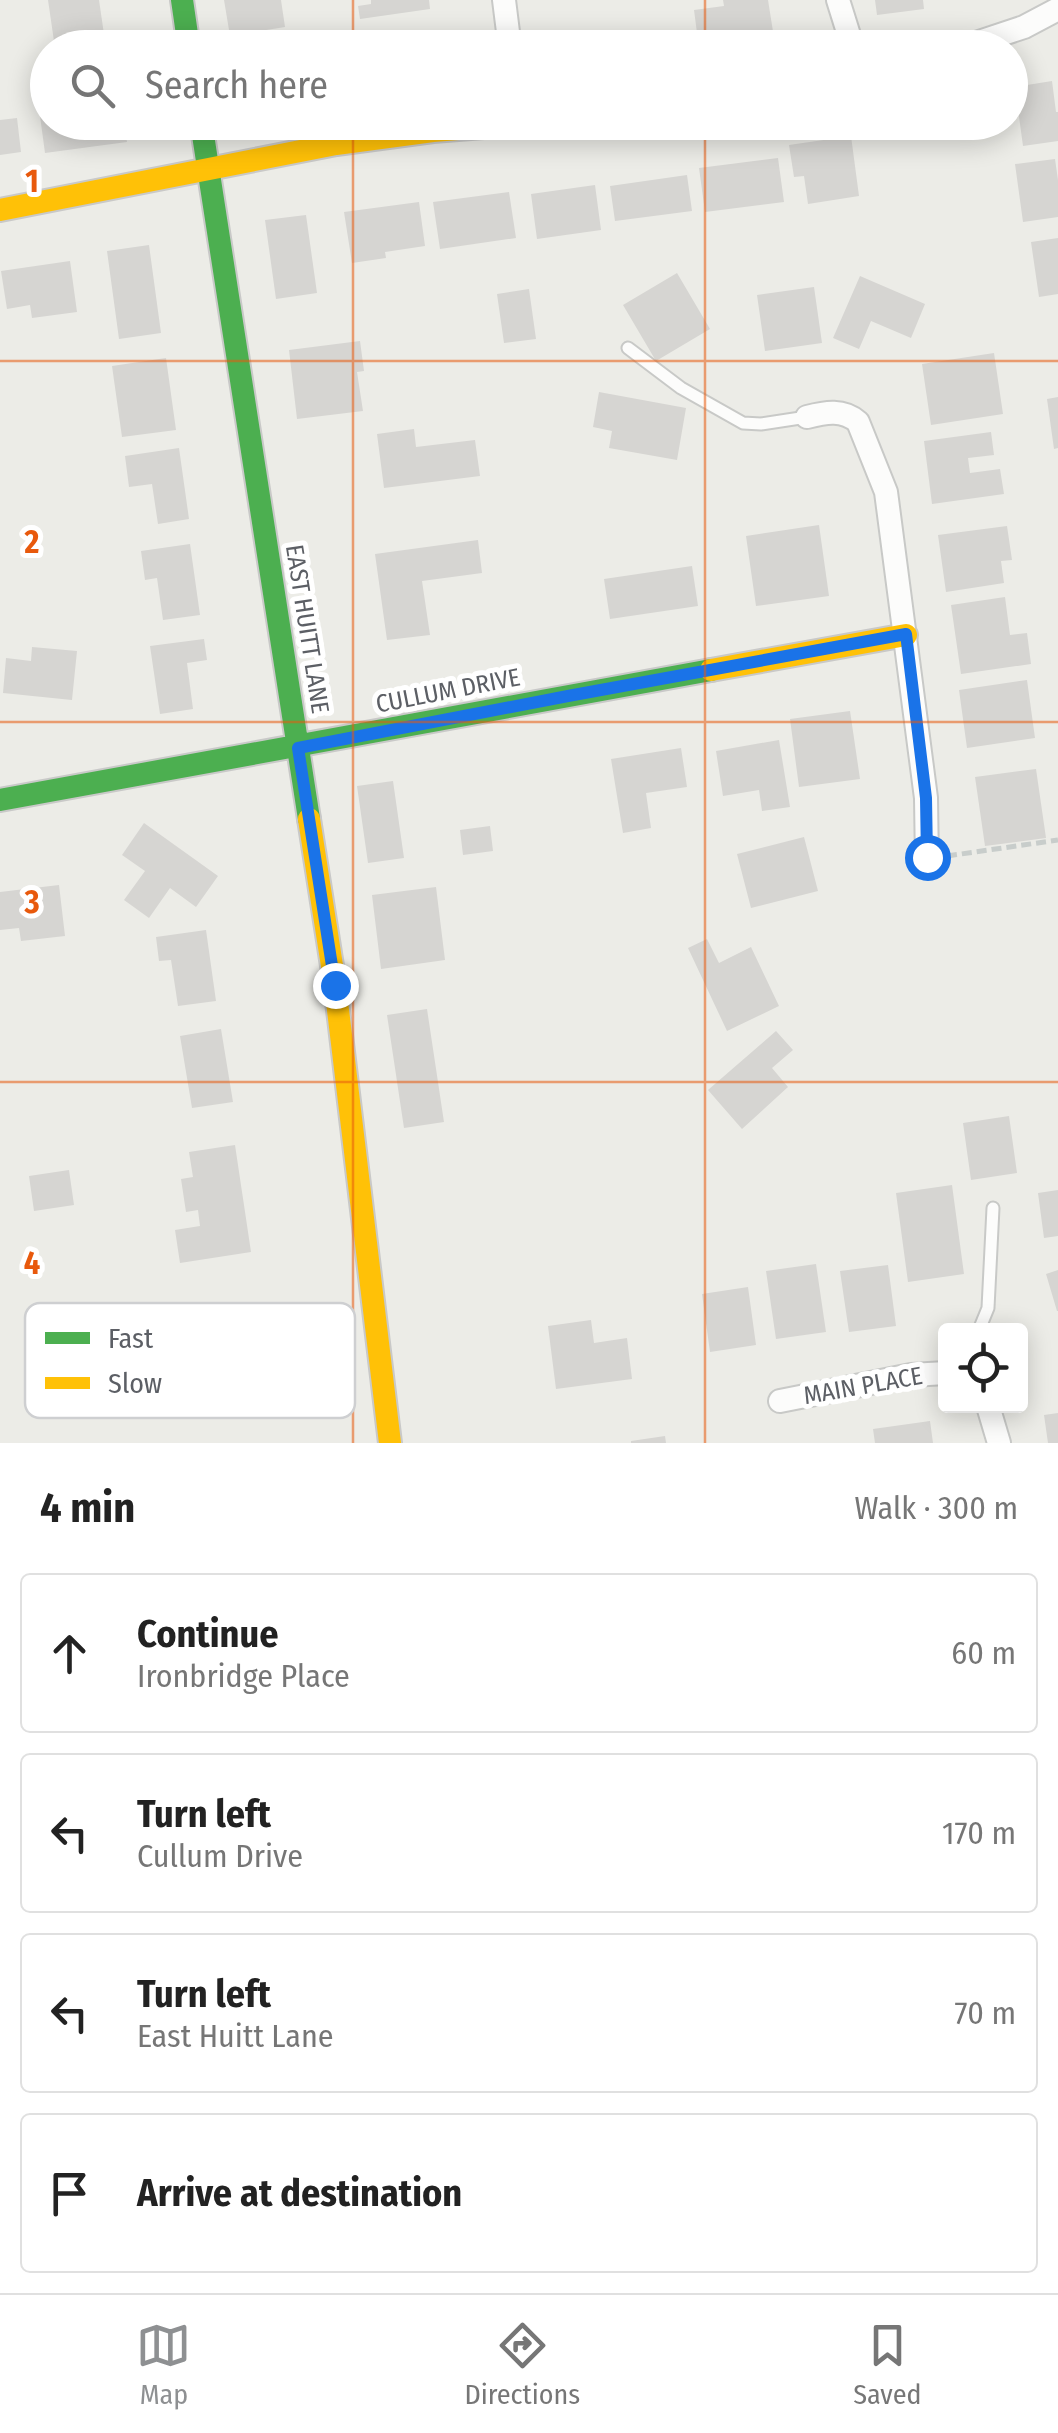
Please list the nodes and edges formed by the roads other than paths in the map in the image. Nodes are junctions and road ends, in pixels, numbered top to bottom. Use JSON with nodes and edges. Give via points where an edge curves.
{"nodes":[{"id":1,"x":182,"y":0,"type":"edge"},
{"id":2,"x":504,"y":0,"type":"edge"},
{"id":3,"x":838,"y":0,"type":"edge"},
{"id":4,"x":1058,"y":9,"type":"edge"},
{"id":5,"x":187,"y":30,"type":"edge"},
{"id":6,"x":508,"y":30,"type":"edge"},
{"id":7,"x":847,"y":30,"type":"edge"},
{"id":8,"x":1013,"y":30,"type":"edge"},
{"id":9,"x":204,"y":140,"type":"edge"},
{"id":10,"x":366,"y":140,"type":"edge"},
{"id":11,"x":208,"y":169,"type":"junction"},
{"id":12,"x":0,"y":210,"type":"edge"},
{"id":13,"x":628,"y":348,"type":"dead end"},
{"id":14,"x":807,"y":417,"type":"joint"},
{"id":15,"x":906,"y":634,"type":"junction"},
{"id":16,"x":298,"y":748,"type":"junction"},
{"id":17,"x":0,"y":800,"type":"edge"},
{"id":18,"x":937,"y":859,"type":"road end"},
{"id":19,"x":993,"y":1208,"type":"dead end"},
{"id":20,"x":982,"y":1323,"type":"edge"},
{"id":21,"x":938,"y":1373,"type":"edge"},
{"id":22,"x":780,"y":1402,"type":"dead end"},
{"id":23,"x":990,"y":1413,"type":"edge"},
{"id":24,"x":390,"y":1443,"type":"edge"},
{"id":25,"x":1000,"y":1443,"type":"edge"}],
"edges":[{"from":1,"to":5,"type":"street"},
{"from":2,"to":6,"type":"street"},
{"from":3,"to":7,"type":"street"},
{"from":4,"to":8,"type":"street"},
{"from":9,"to":11,"type":"street","name":"EAST HUITT LANE"},
{"from":10,"to":11,"type":"street"},
{"from":11,"to":12,"type":"street"},
{"from":11,"to":16,"type":"street","name":"EAST HUITT LANE"},
{"from":13,"to":14,"type":"lane","via":[[743,423]]},
{"from":14,"to":15,"type":"street","via":[[849,414],[858,422],[886,492]]},
{"from":15,"to":16,"type":"street","name":"CULLUM DRIVE"},
{"from":15,"to":18,"type":"street"},
{"from":16,"to":17,"type":"street","name":"CULLUM DRIVE"},
{"from":16,"to":24,"type":"street","name":"EAST HUITT LANE","via":[[335,985]]},
{"from":19,"to":20,"type":"lane"},
{"from":21,"to":22,"type":"street","name":"MAIN PLACE"},
{"from":23,"to":25,"type":"street"}]}
